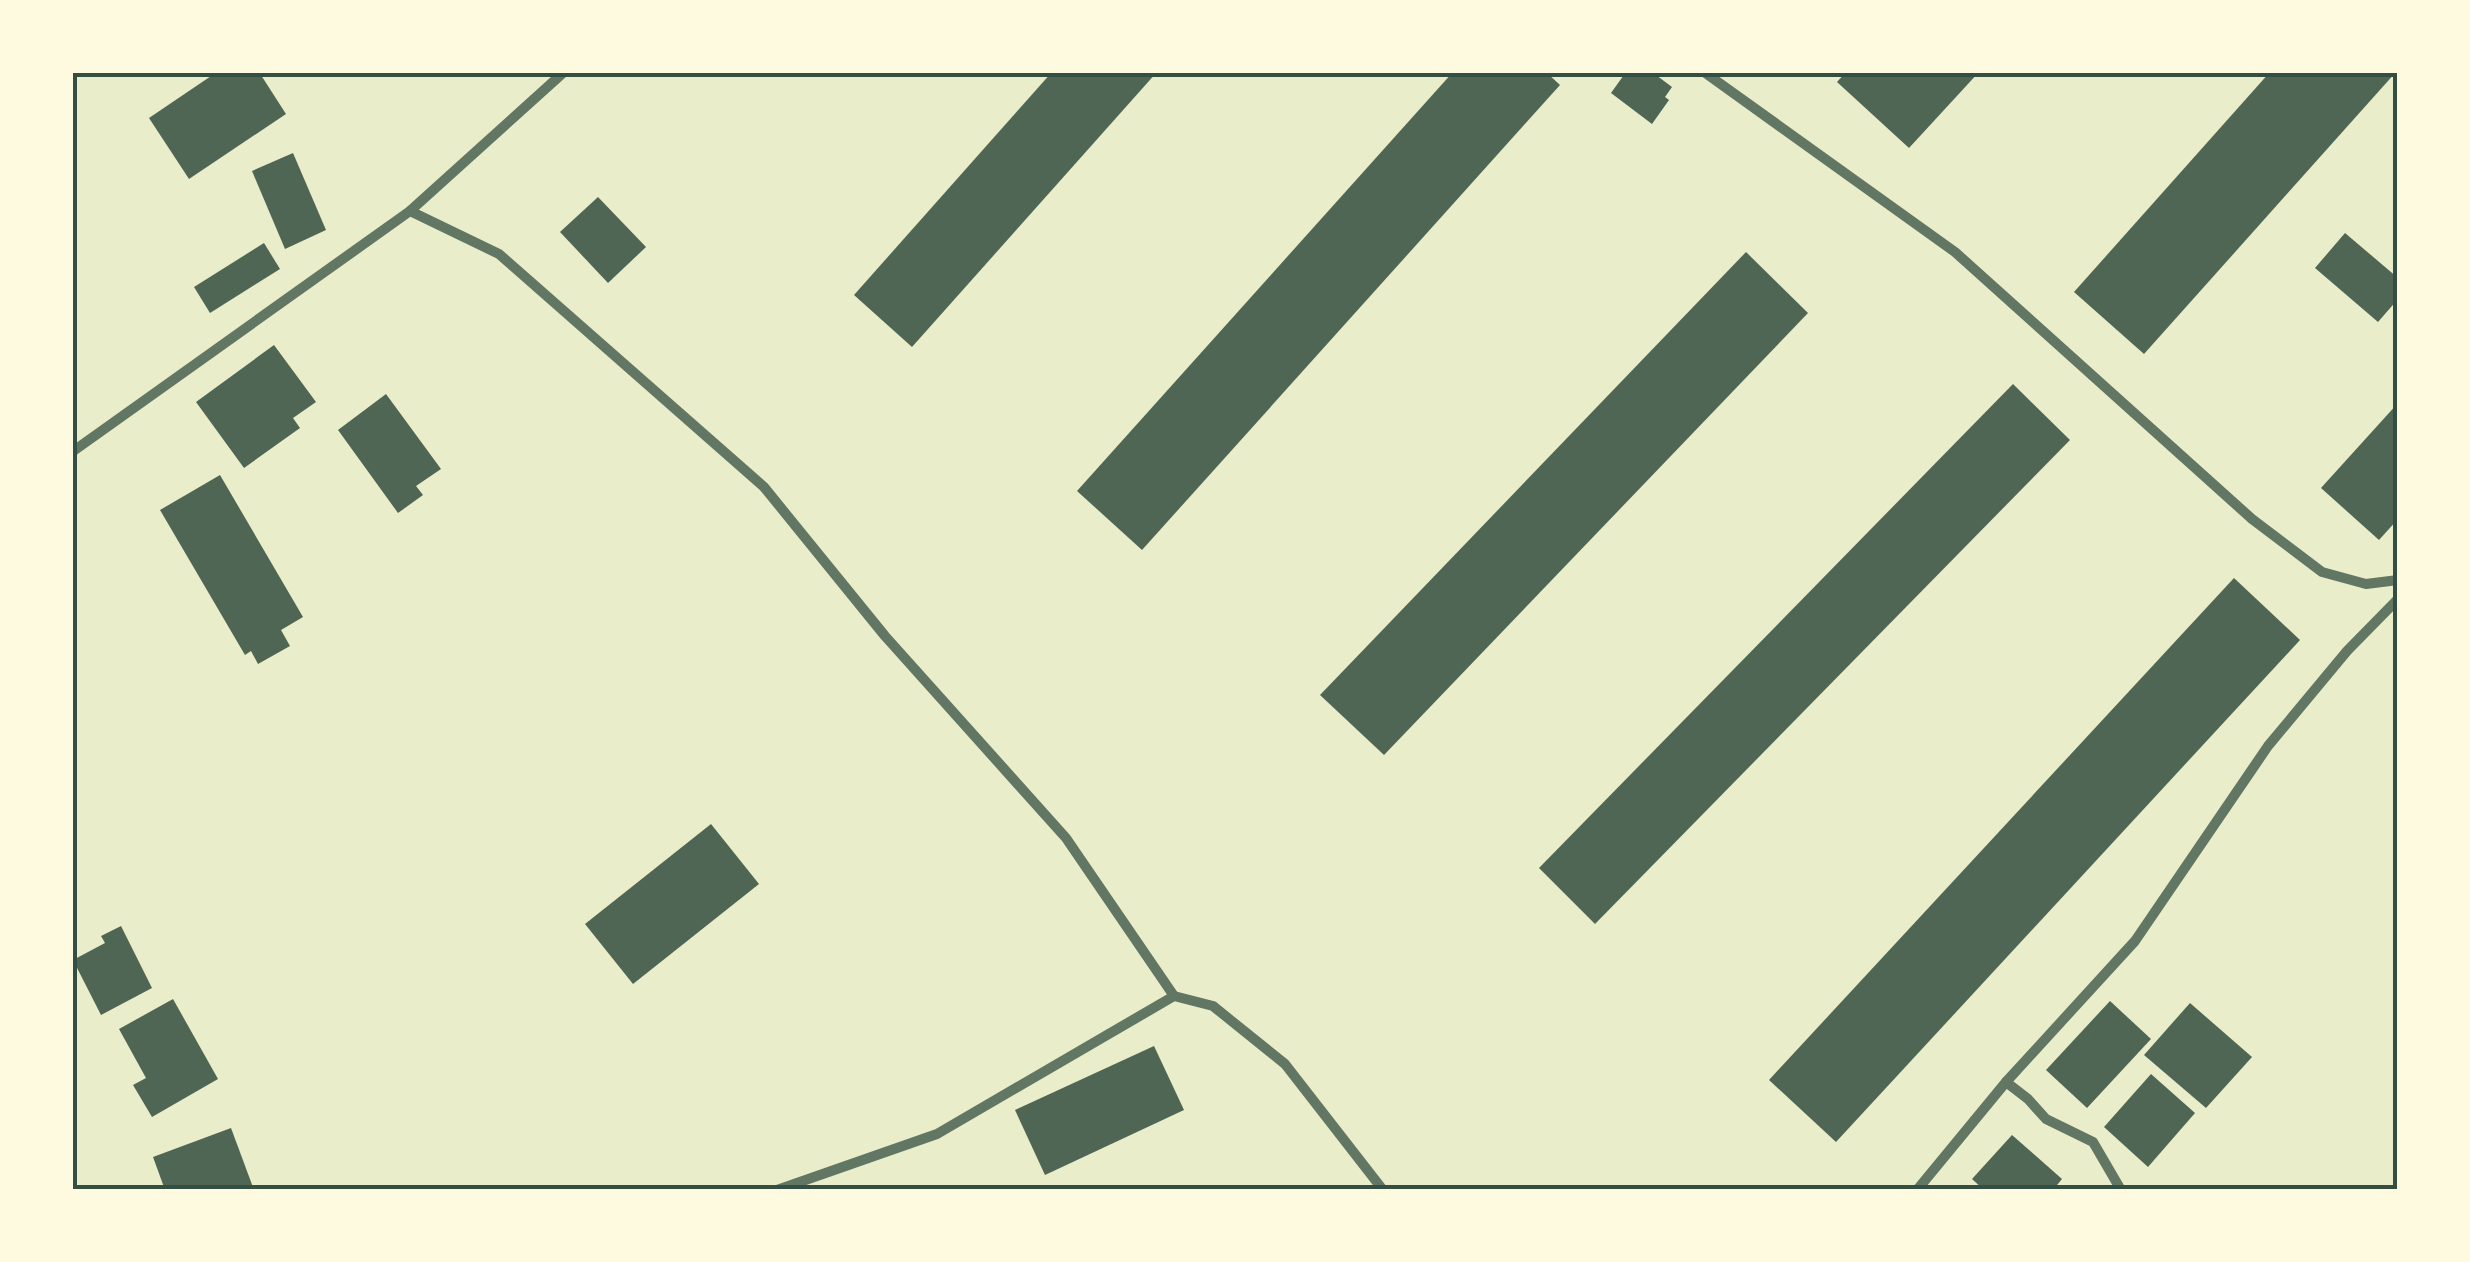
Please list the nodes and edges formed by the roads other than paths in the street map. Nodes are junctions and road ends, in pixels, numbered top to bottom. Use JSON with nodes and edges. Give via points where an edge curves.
{"nodes":[{"id":1,"x":564,"y":72,"type":"edge"},
{"id":2,"x":1704,"y":72,"type":"edge"},
{"id":3,"x":410,"y":210,"type":"junction"},
{"id":4,"x":72,"y":452,"type":"edge"},
{"id":5,"x":2398,"y":580,"type":"edge"},
{"id":6,"x":2398,"y":599,"type":"edge"},
{"id":7,"x":1174,"y":996,"type":"junction"},
{"id":8,"x":2006,"y":1082,"type":"junction"},
{"id":9,"x":777,"y":1190,"type":"edge"},
{"id":10,"x":1383,"y":1190,"type":"edge"},
{"id":11,"x":1917,"y":1190,"type":"edge"},
{"id":12,"x":2121,"y":1190,"type":"edge"}],
"edges":[{"from":1,"to":3,"type":"street"},
{"from":2,"to":5,"type":"street","via":[[1956,252],[2252,519],[2322,572],[2366,584]]},
{"from":3,"to":4,"type":"street"},
{"from":3,"to":7,"type":"street","via":[[499,254],[764,487],[885,636],[1066,838]]},
{"from":6,"to":8,"type":"street","via":[[2268,746],[2135,941]]},
{"from":7,"to":9,"type":"street","via":[[937,1134]]},
{"from":7,"to":10,"type":"street","via":[[1212,1006],[1285,1064]]},
{"from":8,"to":11,"type":"street"},
{"from":8,"to":12,"type":"street","via":[[2046,1119],[2093,1142]]}]}
